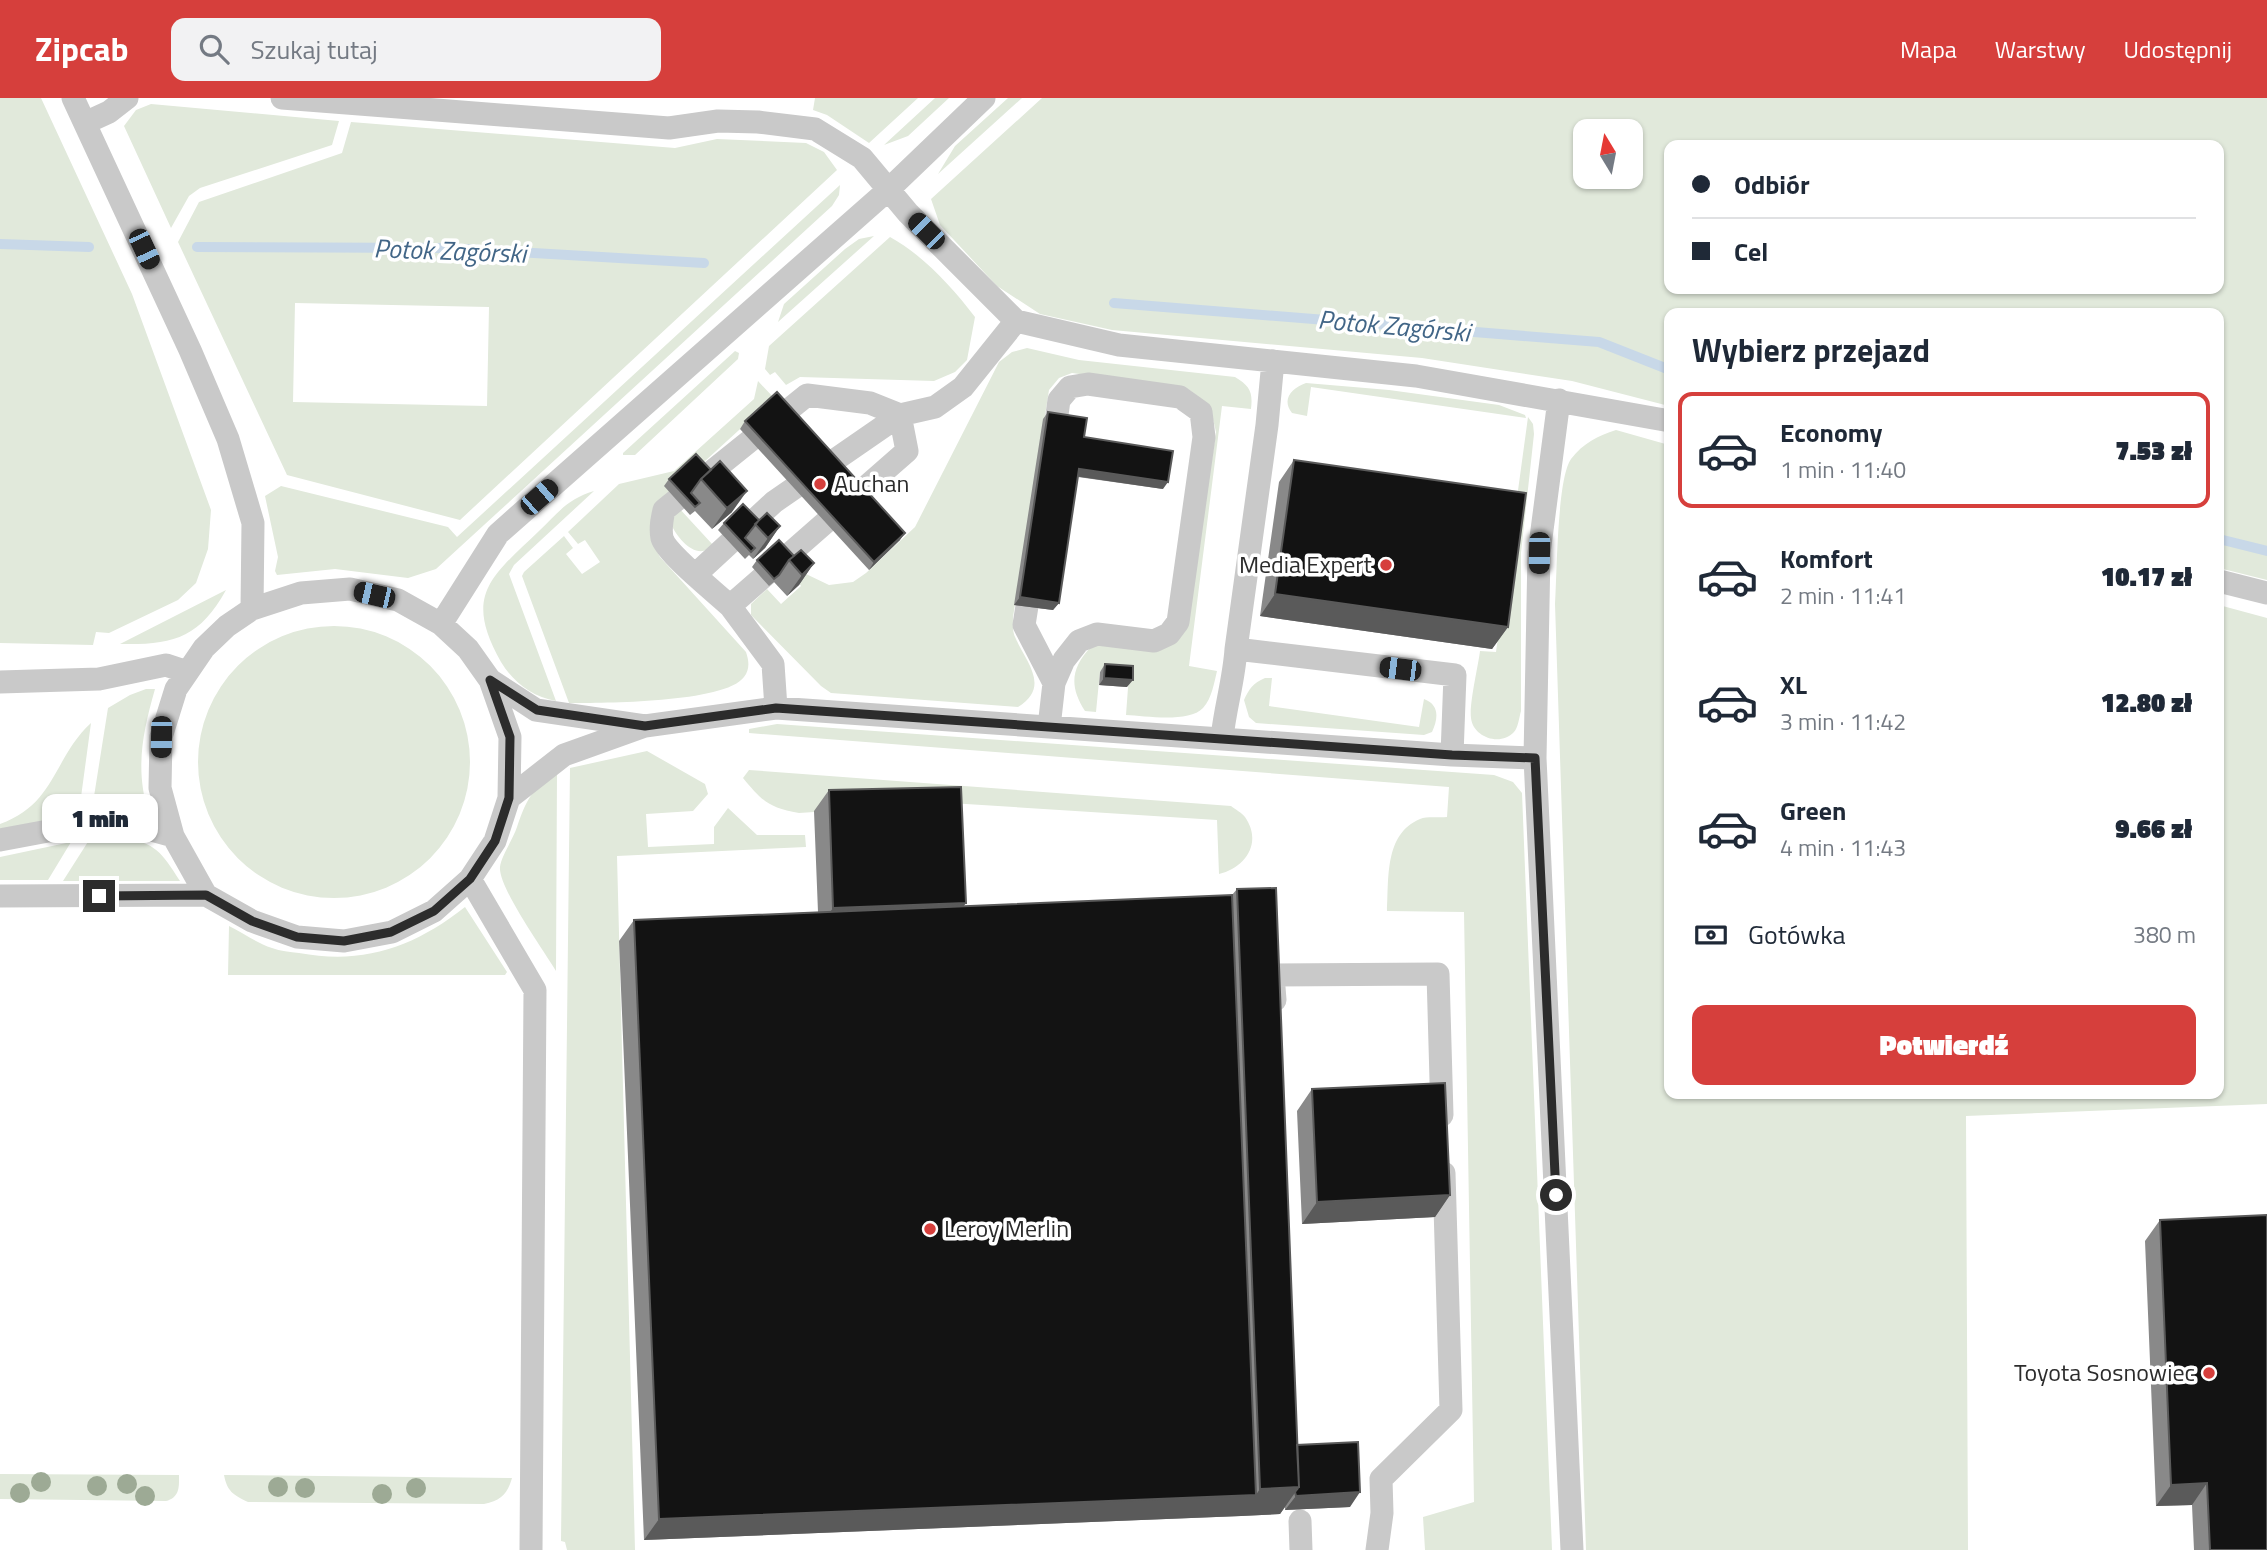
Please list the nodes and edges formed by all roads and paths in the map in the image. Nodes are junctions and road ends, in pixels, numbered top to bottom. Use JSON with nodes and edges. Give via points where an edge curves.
{"nodes":[{"id":1,"x":73,"y":98,"type":"edge"},
{"id":2,"x":127,"y":98,"type":"edge"},
{"id":3,"x":282,"y":98,"type":"edge"},
{"id":4,"x":984,"y":98,"type":"edge"},
{"id":5,"x":85,"y":123,"type":"junction"},
{"id":6,"x":888,"y":190,"type":"junction"},
{"id":7,"x":1016,"y":321,"type":"junction"},
{"id":8,"x":1273,"y":361,"type":"junction"},
{"id":9,"x":1559,"y":400,"type":"junction"},
{"id":10,"x":900,"y":415,"type":"junction"},
{"id":11,"x":1664,"y":420,"type":"edge"},
{"id":12,"x":1056,"y":422,"type":"edge"},
{"id":13,"x":695,"y":575,"type":"junction"},
{"id":14,"x":2224,"y":581,"type":"edge"},
{"id":15,"x":2267,"y":593,"type":"edge"},
{"id":16,"x":730,"y":606,"type":"junction"},
{"id":17,"x":1027,"y":606,"type":"edge"},
{"id":18,"x":252,"y":609,"type":"junction"},
{"id":19,"x":441,"y":624,"type":"junction"},
{"id":20,"x":1236,"y":649,"type":"junction"},
{"id":21,"x":187,"y":672,"type":"junction"},
{"id":22,"x":490,"y":680,"type":"junction"},
{"id":23,"x":0,"y":682,"type":"edge"},
{"id":24,"x":1054,"y":683,"type":"junction"},
{"id":25,"x":776,"y":708,"type":"junction"},
{"id":26,"x":645,"y":726,"type":"junction"},
{"id":27,"x":1049,"y":727,"type":"junction"},
{"id":28,"x":1222,"y":738,"type":"junction"},
{"id":29,"x":1452,"y":755,"type":"junction"},
{"id":30,"x":1535,"y":758,"type":"junction"},
{"id":31,"x":509,"y":798,"type":"junction"},
{"id":32,"x":173,"y":836,"type":"junction"},
{"id":33,"x":0,"y":840,"type":"edge"},
{"id":34,"x":470,"y":879,"type":"junction"},
{"id":35,"x":206,"y":895,"type":"junction"},
{"id":36,"x":0,"y":896,"type":"edge"},
{"id":37,"x":1275,"y":1016,"type":"edge"},
{"id":38,"x":1300,"y":1521,"type":"edge"},
{"id":39,"x":531,"y":1550,"type":"edge"},
{"id":40,"x":1301,"y":1550,"type":"edge"},
{"id":41,"x":1377,"y":1550,"type":"edge"},
{"id":42,"x":1572,"y":1550,"type":"edge"}],
"edges":[{"from":1,"to":5,"type":"lane"},
{"from":2,"to":5,"type":"lane"},
{"from":3,"to":6,"type":"lane","via":[[668,128],[718,121],[815,129],[862,158]]},
{"from":4,"to":6,"type":"lane"},
{"from":5,"to":18,"type":"lane","via":[[228,439],[253,523]]},
{"from":6,"to":7,"type":"lane"},
{"from":6,"to":19,"type":"lane","via":[[498,534]]},
{"from":7,"to":8,"type":"lane","via":[[1119,345]]},
{"from":7,"to":10,"type":"lane","via":[[962,387],[935,407]]},
{"from":8,"to":9,"type":"lane","via":[[1416,376]]},
{"from":8,"to":20,"type":"lane"},
{"from":9,"to":11,"type":"lane"},
{"from":9,"to":30,"type":"lane","via":[[1539,553]]},
{"from":10,"to":13,"type":"lane","via":[[774,502]]},
{"from":10,"to":13,"type":"lane","via":[[870,403],[807,395],[664,510],[663,541]]},
{"from":10,"to":16,"type":"lane","via":[[907,451]]},
{"from":12,"to":24,"type":"lane","via":[[1059,400],[1070,387],[1088,384],[1180,397],[1201,412],[1205,437],[1178,622],[1169,634],[1154,640],[1097,634],[1079,641]]},
{"from":13,"to":16,"type":"lane"},
{"from":14,"to":15,"type":"lane"},
{"from":16,"to":25,"type":"lane","via":[[774,664]]},
{"from":17,"to":24,"type":"lane","via":[[1024,625]]},
{"from":18,"to":19,"type":"lane","via":[[300,593],[350,589],[398,600]]},
{"from":18,"to":21,"type":"lane","via":[[204,648]]},
{"from":19,"to":22,"type":"lane","via":[[468,649]]},
{"from":20,"to":28,"type":"lane"},
{"from":20,"to":29,"type":"lane","via":[[1455,675]]},
{"from":21,"to":23,"type":"lane","via":[[166,665],[99,678]]},
{"from":21,"to":32,"type":"lane","via":[[176,689],[161,737],[160,788]]},
{"from":22,"to":26,"type":"lane","via":[[537,710]]},
{"from":22,"to":31,"type":"lane","via":[[510,737]]},
{"from":24,"to":27,"type":"lane"},
{"from":25,"to":26,"type":"lane"},
{"from":25,"to":27,"type":"lane"},
{"from":26,"to":31,"type":"lane","via":[[564,755]]},
{"from":27,"to":28,"type":"lane"},
{"from":28,"to":29,"type":"lane"},
{"from":29,"to":30,"type":"lane"},
{"from":30,"to":42,"type":"lane"},
{"from":31,"to":34,"type":"lane","via":[[495,841]]},
{"from":32,"to":33,"type":"lane","via":[[129,824]]},
{"from":32,"to":35,"type":"lane"},
{"from":34,"to":35,"type":"lane","via":[[434,911],[402,927],[344,941],[297,937],[252,921]]},
{"from":34,"to":39,"type":"lane","via":[[535,990]]},
{"from":35,"to":36,"type":"lane"},
{"from":37,"to":41,"type":"lane","via":[[1273,975],[1437,975],[1451,1410],[1381,1479]]},
{"from":38,"to":40,"type":"lane"}]}
